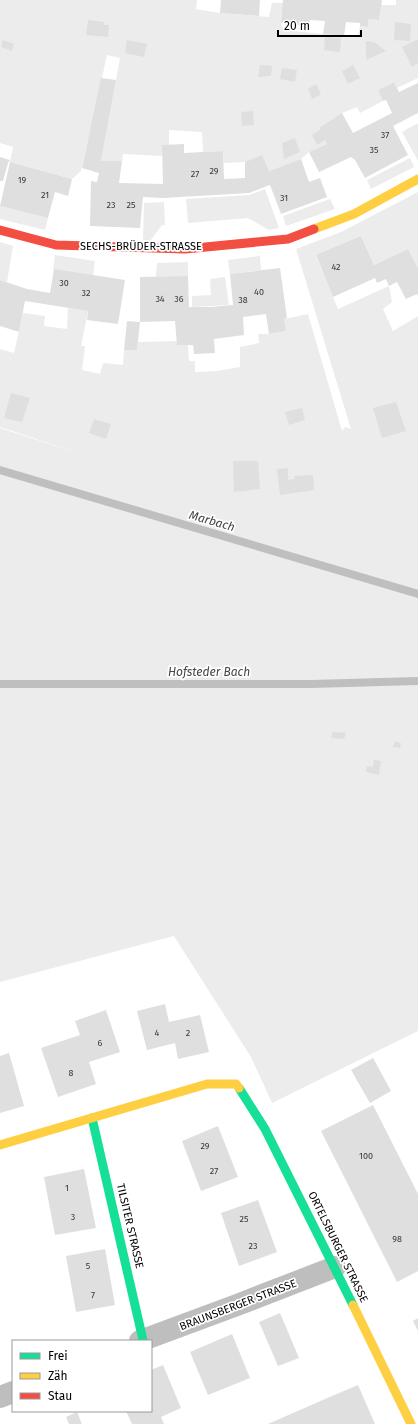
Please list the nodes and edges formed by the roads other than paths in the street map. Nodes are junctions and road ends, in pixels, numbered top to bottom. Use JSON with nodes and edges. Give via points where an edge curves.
{"nodes":[{"id":1,"x":417,"y":183,"type":"edge"},
{"id":2,"x":0,"y":230,"type":"edge"},
{"id":3,"x":92,"y":1118,"type":"junction"},
{"id":4,"x":0,"y":1145,"type":"edge"},
{"id":5,"x":335,"y":1267,"type":"junction"},
{"id":6,"x":142,"y":1340,"type":"edge"},
{"id":7,"x":12,"y":1392,"type":"edge"},
{"id":8,"x":0,"y":1397,"type":"edge"},
{"id":9,"x":411,"y":1424,"type":"edge"}],
"edges":[{"from":1,"to":2,"type":"street","name":"SECHS-BRÜDER-STRASSE","via":[[354,214],[288,239],[185,248],[56,245]]},
{"from":3,"to":4,"type":"street"},
{"from":3,"to":5,"type":"street","name":"ORTELSBURGER STRASSE","via":[[207,1084],[236,1084],[265,1129]]},
{"from":3,"to":6,"type":"street","name":"TILSITER STRASSE"},
{"from":5,"to":6,"type":"street","name":"BRAUNSBERGER STRASSE"},
{"from":5,"to":9,"type":"street","name":"ORTELSBURGER STRASSE"},
{"from":7,"to":8,"type":"street"}]}
